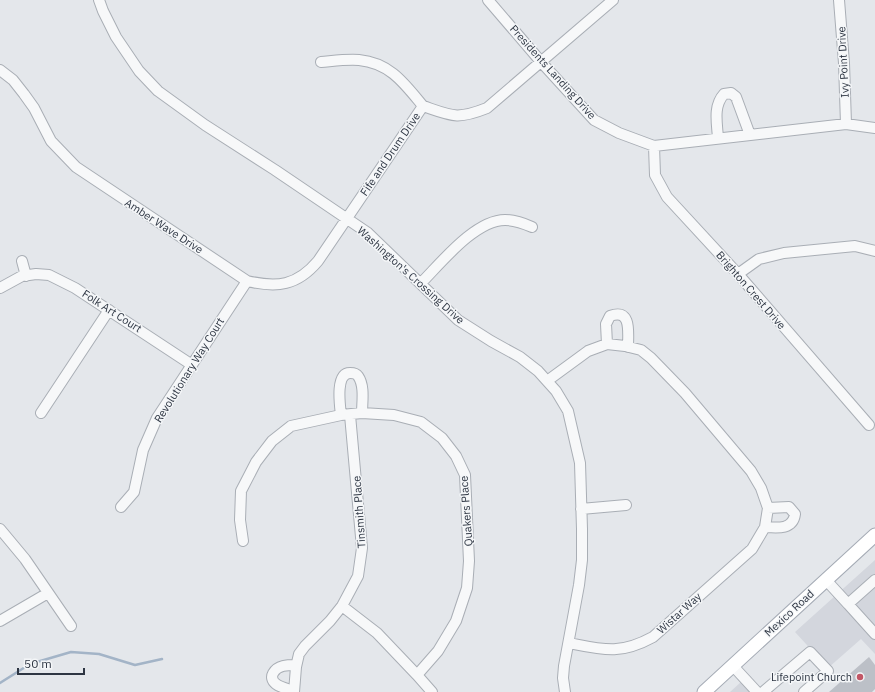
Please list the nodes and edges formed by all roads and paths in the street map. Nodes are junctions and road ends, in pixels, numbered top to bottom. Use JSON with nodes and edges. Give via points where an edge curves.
{"nodes":[{"id":1,"x":99,"y":0,"type":"edge"},
{"id":2,"x":488,"y":0,"type":"edge"},
{"id":3,"x":613,"y":0,"type":"edge"},
{"id":4,"x":839,"y":0,"type":"edge"},
{"id":5,"x":321,"y":62,"type":"dead end"},
{"id":6,"x":542,"y":63,"type":"junction"},
{"id":7,"x":0,"y":70,"type":"edge"},
{"id":8,"x":422,"y":106,"type":"junction"},
{"id":9,"x":846,"y":124,"type":"junction"},
{"id":10,"x":875,"y":128,"type":"edge"},
{"id":11,"x":750,"y":135,"type":"junction"},
{"id":12,"x":718,"y":138,"type":"junction"},
{"id":13,"x":654,"y":146,"type":"junction"},
{"id":14,"x":348,"y":218,"type":"junction"},
{"id":15,"x":532,"y":227,"type":"dead end"},
{"id":16,"x":875,"y":251,"type":"edge"},
{"id":17,"x":22,"y":261,"type":"dead end"},
{"id":18,"x":738,"y":274,"type":"junction"},
{"id":19,"x":26,"y":276,"type":"junction"},
{"id":20,"x":247,"y":281,"type":"junction"},
{"id":21,"x":421,"y":283,"type":"junction"},
{"id":22,"x":0,"y":288,"type":"edge"},
{"id":23,"x":109,"y":310,"type":"junction"},
{"id":24,"x":607,"y":344,"type":"junction"},
{"id":25,"x":628,"y":347,"type":"junction"},
{"id":26,"x":192,"y":365,"type":"junction"},
{"id":27,"x":547,"y":381,"type":"junction"},
{"id":28,"x":41,"y":413,"type":"dead end"},
{"id":29,"x":362,"y":413,"type":"junction"},
{"id":30,"x":346,"y":415,"type":"junction"},
{"id":31,"x":869,"y":425,"type":"dead end"},
{"id":32,"x":626,"y":505,"type":"dead end"},
{"id":33,"x":121,"y":506,"type":"dead end"},
{"id":34,"x":768,"y":508,"type":"junction"},
{"id":35,"x":582,"y":509,"type":"junction"},
{"id":36,"x":765,"y":527,"type":"junction"},
{"id":37,"x":0,"y":529,"type":"edge"},
{"id":38,"x":875,"y":535,"type":"edge"},
{"id":39,"x":243,"y":541,"type":"dead end"},
{"id":40,"x":826,"y":580,"type":"junction"},
{"id":41,"x":875,"y":580,"type":"edge"},
{"id":42,"x":48,"y":593,"type":"junction"},
{"id":43,"x":848,"y":604,"type":"junction"},
{"id":44,"x":342,"y":606,"type":"junction"},
{"id":45,"x":0,"y":620,"type":"edge"},
{"id":46,"x":71,"y":626,"type":"dead end"},
{"id":47,"x":875,"y":634,"type":"edge"},
{"id":48,"x":569,"y":643,"type":"junction"},
{"id":49,"x":296,"y":665,"type":"junction"},
{"id":50,"x":733,"y":666,"type":"junction"},
{"id":51,"x":417,"y":675,"type":"junction"},
{"id":52,"x":294,"y":692,"type":"edge"},
{"id":53,"x":432,"y":692,"type":"edge"},
{"id":54,"x":565,"y":692,"type":"edge"},
{"id":55,"x":704,"y":692,"type":"edge"},
{"id":56,"x":757,"y":692,"type":"edge"},
{"id":57,"x":763,"y":692,"type":"edge"},
{"id":58,"x":804,"y":692,"type":"edge"}],
"edges":[{"from":1,"to":14,"type":"street","name":"Washington's Crossing Drive","via":[[116,38],[139,71],[158,91]]},
{"from":2,"to":6,"type":"street","name":"Presidents Landing Drive"},
{"from":3,"to":6,"type":"street","name":"Fife and Drum Drive"},
{"from":4,"to":9,"type":"street","name":"Ivy Point Drive"},
{"from":5,"to":8,"type":"street","via":[[358,60],[377,63],[400,78]]},
{"from":6,"to":8,"type":"street","name":"Fife and Drum Drive","via":[[487,108],[470,115],[458,116]]},
{"from":6,"to":13,"type":"street","name":"Presidents Landing Drive","via":[[594,120],[618,134]]},
{"from":7,"to":20,"type":"street","name":"Amber Wave Drive","via":[[13,80],[24,94],[51,141],[76,167]]},
{"from":8,"to":14,"type":"street","name":"Fife and Drum Drive"},
{"from":9,"to":10,"type":"street","name":"Presidents Landing Drive"},
{"from":9,"to":11,"type":"street","name":"Presidents Landing Drive"},
{"from":11,"to":12,"type":"street","name":"Presidents Landing Drive"},
{"from":11,"to":12,"type":"street","via":[[736,97],[731,93],[724,94],[719,99]]},
{"from":12,"to":13,"type":"street","name":"Presidents Landing Drive"},
{"from":13,"to":18,"type":"street","name":"Brighton Crest Drive","via":[[655,175],[667,197]]},
{"from":14,"to":20,"type":"street","name":"Amber Wave Drive","via":[[318,261],[302,276],[282,284]]},
{"from":14,"to":21,"type":"street","name":"Washington's Crossing Drive","via":[[368,233]]},
{"from":15,"to":21,"type":"street","via":[[518,221],[504,220],[477,229]]},
{"from":16,"to":18,"type":"street","via":[[855,246],[784,253],[760,259]]},
{"from":17,"to":19,"type":"street"},
{"from":18,"to":31,"type":"street","name":"Brighton Crest Drive"},
{"from":19,"to":22,"type":"street","name":"Folk Art Court"},
{"from":19,"to":23,"type":"street","name":"Folk Art Court","via":[[49,275]]},
{"from":20,"to":26,"type":"street","name":"Revolutionary Way Court"},
{"from":21,"to":27,"type":"street","name":"Washington's Crossing Drive","via":[[458,320],[520,357]]},
{"from":23,"to":26,"type":"street","name":"Folk Art Court"},
{"from":23,"to":28,"type":"street"},
{"from":24,"to":25,"type":"street","name":"Wistar Way"},
{"from":24,"to":25,"type":"street","via":[[606,324],[610,316],[616,314],[624,316],[628,322]]},
{"from":24,"to":27,"type":"street","name":"Wistar Way","via":[[588,351]]},
{"from":25,"to":34,"type":"street","name":"Wistar Way","via":[[640,350],[652,358],[690,399],[751,471]]},
{"from":26,"to":33,"type":"street","name":"Revolutionary Way Court","via":[[158,418],[143,450],[134,492]]},
{"from":27,"to":35,"type":"street","name":"Washington's Crossing Drive","via":[[556,391],[570,417],[580,463]]},
{"from":29,"to":30,"type":"street","name":"Quakers Place"},
{"from":29,"to":30,"type":"street","name":"Tinsmith Place","via":[[362,387],[359,377],[348,373],[340,382],[340,398]]},
{"from":29,"to":51,"type":"street","name":"Quakers Place","via":[[394,415],[421,422],[442,438],[456,456],[465,475],[469,562],[466,588],[456,621],[438,651]]},
{"from":30,"to":39,"type":"street","name":"Quakers Place","via":[[291,426],[272,441],[256,462],[241,491],[240,520]]},
{"from":30,"to":44,"type":"street","name":"Tinsmith Place","via":[[362,548],[358,576]]},
{"from":32,"to":35,"type":"street"},
{"from":34,"to":36,"type":"street","name":"Wistar Way"},
{"from":34,"to":36,"type":"street","via":[[789,507],[794,518],[786,527]]},
{"from":35,"to":48,"type":"street","name":"Washington's Crossing Drive","via":[[582,560]]},
{"from":36,"to":48,"type":"street","name":"Wistar Way","via":[[752,549],[653,637],[641,644],[613,650]]},
{"from":37,"to":42,"type":"street"},
{"from":38,"to":40,"type":"main road","name":"Mexico Road"},
{"from":40,"to":43,"type":"street"},
{"from":40,"to":50,"type":"main road","name":"Mexico Road"},
{"from":41,"to":43,"type":"street"},
{"from":42,"to":45,"type":"street"},
{"from":42,"to":46,"type":"street"},
{"from":43,"to":47,"type":"street"},
{"from":44,"to":49,"type":"street","name":"Tinsmith Place","via":[[305,646]]},
{"from":44,"to":51,"type":"street","via":[[377,633]]},
{"from":48,"to":54,"type":"street","name":"Washington's Crossing Drive","via":[[563,678]]},
{"from":49,"to":52,"type":"street"},
{"from":49,"to":52,"type":"street","via":[[282,666],[272,675],[276,684]]},
{"from":50,"to":55,"type":"main road","name":"Mexico Road"},
{"from":50,"to":56,"type":"street"},
{"from":51,"to":53,"type":"street"},
{"from":57,"to":58,"type":"street","via":[[810,652],[828,671]]}]}
